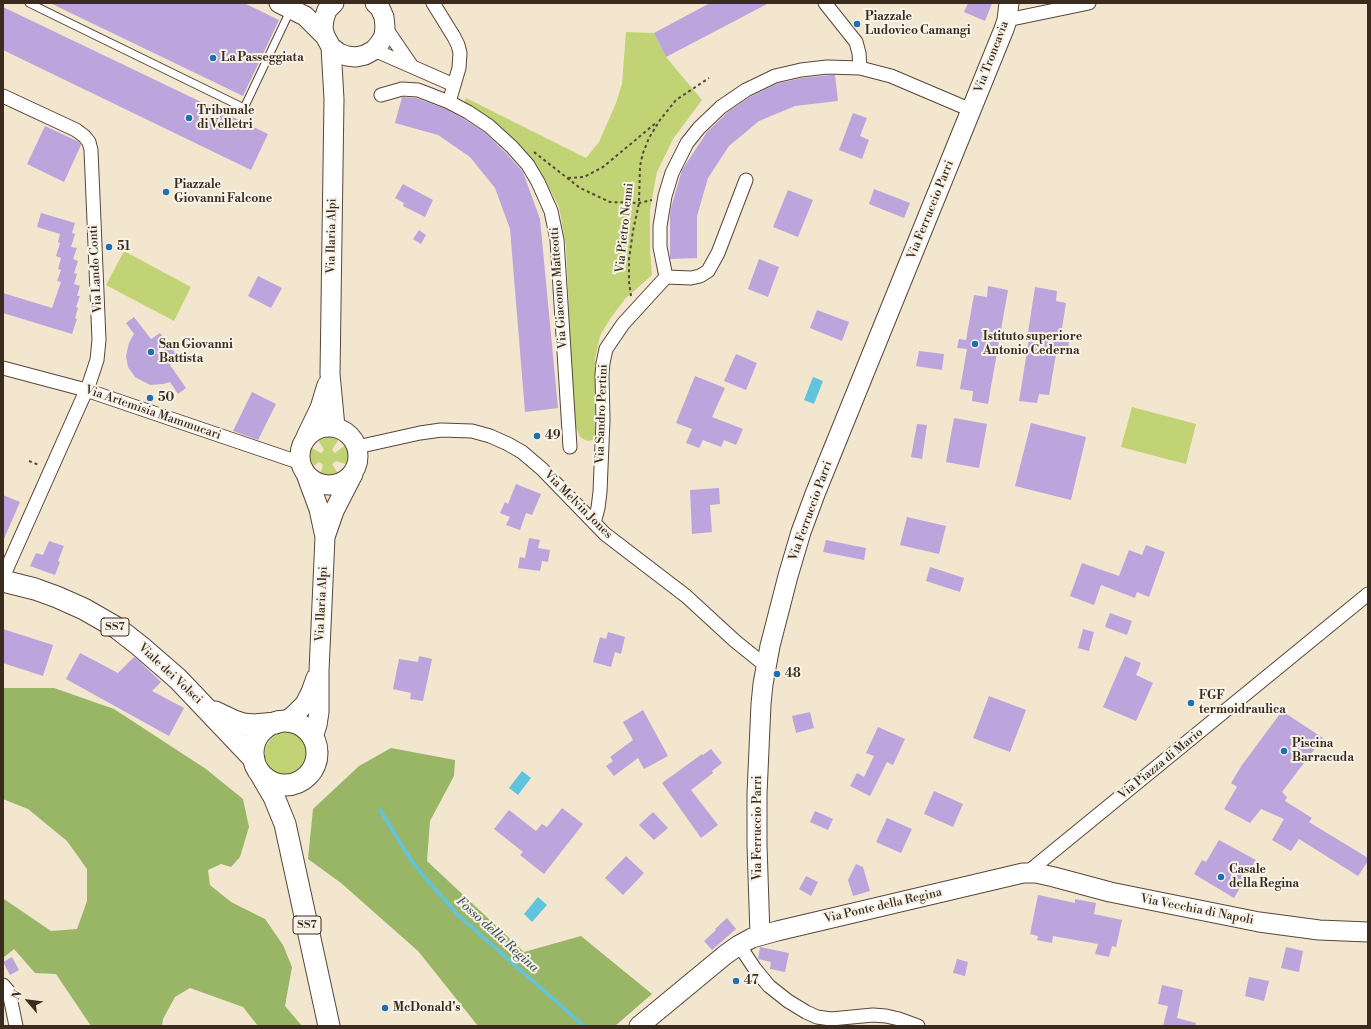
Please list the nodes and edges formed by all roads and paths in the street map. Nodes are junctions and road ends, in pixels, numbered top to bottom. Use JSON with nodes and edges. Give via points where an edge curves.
{"nodes":[{"id":1,"x":28,"y":3,"type":"edge"},
{"id":2,"x":375,"y":3,"type":"edge"},
{"id":3,"x":433,"y":3,"type":"edge"},
{"id":4,"x":825,"y":3,"type":"edge"},
{"id":5,"x":1090,"y":3,"type":"edge"},
{"id":6,"x":331,"y":5,"type":"edge"},
{"id":7,"x":292,"y":9,"type":"edge"},
{"id":8,"x":1008,"y":11,"type":"edge"},
{"id":9,"x":385,"y":27,"type":"junction"},
{"id":10,"x":328,"y":42,"type":"junction"},
{"id":11,"x":369,"y":52,"type":"junction"},
{"id":12,"x":411,"y":65,"type":"junction"},
{"id":13,"x":860,"y":68,"type":"junction"},
{"id":14,"x":709,"y":78,"type":"dead end"},
{"id":15,"x":454,"y":85,"type":"junction"},
{"id":16,"x":381,"y":95,"type":"dead end"},
{"id":17,"x":3,"y":96,"type":"edge"},
{"id":18,"x":334,"y":99,"type":"junction"},
{"id":19,"x":449,"y":102,"type":"junction"},
{"id":20,"x":971,"y":110,"type":"junction"},
{"id":21,"x":660,"y":120,"type":"junction"},
{"id":22,"x":512,"y":147,"type":"junction"},
{"id":23,"x":567,"y":178,"type":"junction"},
{"id":24,"x":746,"y":180,"type":"dead end"},
{"id":25,"x":665,"y":196,"type":"junction"},
{"id":26,"x":639,"y":203,"type":"junction"},
{"id":27,"x":666,"y":277,"type":"junction"},
{"id":28,"x":634,"y":311,"type":"junction"},
{"id":29,"x":3,"y":368,"type":"edge"},
{"id":30,"x":330,"y":374,"type":"junction"},
{"id":31,"x":86,"y":390,"type":"junction"},
{"id":32,"x":335,"y":427,"type":"junction"},
{"id":33,"x":306,"y":437,"type":"junction"},
{"id":34,"x":570,"y":446,"type":"dead end"},
{"id":35,"x":357,"y":447,"type":"junction"},
{"id":36,"x":303,"y":468,"type":"junction"},
{"id":37,"x":355,"y":470,"type":"junction"},
{"id":38,"x":594,"y":523,"type":"junction"},
{"id":39,"x":325,"y":537,"type":"junction"},
{"id":40,"x":3,"y":577,"type":"edge"},
{"id":41,"x":3,"y":581,"type":"edge"},
{"id":42,"x":1368,"y":594,"type":"edge"},
{"id":43,"x":766,"y":666,"type":"junction"},
{"id":44,"x":319,"y":671,"type":"junction"},
{"id":45,"x":207,"y":708,"type":"junction"},
{"id":46,"x":281,"y":722,"type":"junction"},
{"id":47,"x":313,"y":737,"type":"junction"},
{"id":48,"x":257,"y":766,"type":"junction"},
{"id":49,"x":301,"y":781,"type":"junction"},
{"id":50,"x":285,"y":824,"type":"junction"},
{"id":51,"x":1028,"y":872,"type":"junction"},
{"id":52,"x":1368,"y":932,"type":"edge"},
{"id":53,"x":760,"y":935,"type":"junction"},
{"id":54,"x":739,"y":945,"type":"junction"},
{"id":55,"x":3,"y":984,"type":"edge"},
{"id":56,"x":16,"y":1026,"type":"edge"},
{"id":57,"x":329,"y":1026,"type":"edge"},
{"id":58,"x":639,"y":1026,"type":"edge"},
{"id":59,"x":918,"y":1026,"type":"edge"}],
"edges":[{"from":1,"to":7,"type":"lane","via":[[244,108]]},
{"from":2,"to":9,"type":"street","via":[[384,17]]},
{"from":3,"to":15,"type":"street","via":[[459,49]]},
{"from":4,"to":13,"type":"street","via":[[856,42]]},
{"from":5,"to":8,"type":"street"},
{"from":6,"to":7,"type":"street"},
{"from":6,"to":10,"type":"street","name":"Via Ilaria Alpi","via":[[324,19],[323,28]]},
{"from":7,"to":10,"type":"street"},
{"from":8,"to":20,"type":"street","name":"Via Troncavia"},
{"from":9,"to":11,"type":"street","name":"Via Ilaria Alpi","via":[[380,44]]},
{"from":9,"to":12,"type":"street"},
{"from":10,"to":11,"type":"street","via":[[347,56],[356,57]]},
{"from":10,"to":18,"type":"street","name":"Via Ilaria Alpi"},
{"from":11,"to":12,"type":"street"},
{"from":11,"to":18,"type":"street","name":"Via Ilaria Alpi","via":[[348,70]]},
{"from":12,"to":15,"type":"street"},
{"from":13,"to":20,"type":"street","via":[[891,76]]},
{"from":13,"to":25,"type":"street","via":[[827,67],[794,71],[776,76],[736,96],[704,122],[687,143],[672,173]]},
{"from":14,"to":21,"type":"path","name":"Via Pietro Nenni","via":[[676,100]]},
{"from":15,"to":19,"type":"street"},
{"from":16,"to":19,"type":"street","name":"Via Giacomo Matteotti","via":[[396,90],[412,89]]},
{"from":17,"to":31,"type":"street","name":"Via Lando Conti","via":[[76,130],[84,136],[90,146],[99,340],[96,365]]},
{"from":18,"to":30,"type":"street","name":"Via Ilaria Alpi"},
{"from":19,"to":22,"type":"street","name":"Via Giacomo Matteotti","via":[[481,121]]},
{"from":20,"to":43,"type":"street","name":"Via Ferruccio Parri","via":[[809,509],[788,576]]},
{"from":21,"to":23,"type":"path","via":[[602,167],[584,177]]},
{"from":21,"to":26,"type":"path","name":"Via Pietro Nenni","via":[[649,138],[640,166]]},
{"from":22,"to":23,"type":"path","via":[[533,151]]},
{"from":22,"to":34,"type":"street","name":"Via Giacomo Matteotti","via":[[522,157],[538,182],[555,227]]},
{"from":23,"to":26,"type":"path","via":[[580,188],[610,202]]},
{"from":24,"to":27,"type":"street","via":[[718,253],[708,271],[698,277]]},
{"from":25,"to":26,"type":"path"},
{"from":25,"to":27,"type":"street","via":[[660,238]]},
{"from":26,"to":28,"type":"path","name":"Via Pietro Nenni","via":[[628,260]]},
{"from":27,"to":28,"type":"street","name":"Via Sandro Pertini"},
{"from":28,"to":38,"type":"street","name":"Via Sandro Pertini","via":[[606,349],[604,359],[600,492]]},
{"from":29,"to":31,"type":"street","name":"Via Artemisia Mammucari"},
{"from":30,"to":32,"type":"street","name":"Via Ilaria Alpi"},
{"from":30,"to":33,"type":"street","name":"Via Ilaria Alpi","via":[[320,408]]},
{"from":31,"to":36,"type":"street","name":"Via Artemisia Mammucari"},
{"from":31,"to":40,"type":"street","name":"Via Lando Conti"},
{"from":32,"to":33,"type":"street","via":[[319,428]]},
{"from":32,"to":35,"type":"street","via":[[349,434]]},
{"from":33,"to":36,"type":"street","via":[[301,450]]},
{"from":35,"to":37,"type":"street"},
{"from":35,"to":38,"type":"street","name":"Via Melvin Jones","via":[[441,430],[468,431],[490,436],[508,444],[536,464]]},
{"from":36,"to":37,"type":"street","via":[[312,480],[327,485],[343,481]]},
{"from":36,"to":39,"type":"street","name":"Via Ilaria Alpi"},
{"from":37,"to":39,"type":"street","name":"Via Ilaria Alpi"},
{"from":38,"to":43,"type":"street","name":"Via Melvin Jones","via":[[612,540],[686,596],[735,642]]},
{"from":39,"to":44,"type":"street","name":"Via Ilaria Alpi"},
{"from":41,"to":45,"type":"main road","name":"Viale dei Volsci","number":"SS7","via":[[49,594],[105,621],[158,662]]},
{"from":42,"to":51,"type":"street","name":"Via Piazza di Mario"},
{"from":43,"to":53,"type":"street","name":"Via Ferruccio Parri","via":[[761,704],[757,783]]},
{"from":44,"to":46,"type":"street","via":[[305,704]]},
{"from":44,"to":47,"type":"street","name":"Via Ilaria Alpi","via":[[319,712]]},
{"from":45,"to":46,"type":"main road","name":"Viale dei Volsci","number":"SS7","via":[[242,724]]},
{"from":45,"to":48,"type":"main road","name":"Viale dei Volsci","number":"SS7"},
{"from":46,"to":47,"type":"main road","number":"SS7","via":[[298,723]]},
{"from":46,"to":48,"type":"main road","via":[[267,727],[260,733],[254,750]]},
{"from":47,"to":49,"type":"main road","via":[[317,757],[309,775]]},
{"from":48,"to":49,"type":"main road","number":"SS7","via":[[269,781],[279,785]]},
{"from":48,"to":50,"type":"main road","name":"Viale dei Volsci"},
{"from":49,"to":50,"type":"main road","name":"Viale dei Volsci","via":[[289,800]]},
{"from":50,"to":57,"type":"main road","name":"Viale dei Volsci","number":"SS7"},
{"from":51,"to":52,"type":"street","name":"Via Vecchia di Napoli","via":[[1116,893],[1271,924],[1319,930]]},
{"from":51,"to":53,"type":"street","name":"Via Ponte della Regina"},
{"from":53,"to":54,"type":"street","name":"Via Ponte della Regina"},
{"from":54,"to":58,"type":"street","name":"Via Ponte della Regina"},
{"from":54,"to":59,"type":"street","via":[[769,986],[806,1012],[831,1019],[886,1016]]},
{"from":55,"to":56,"type":"street","via":[[9,992]]}]}
